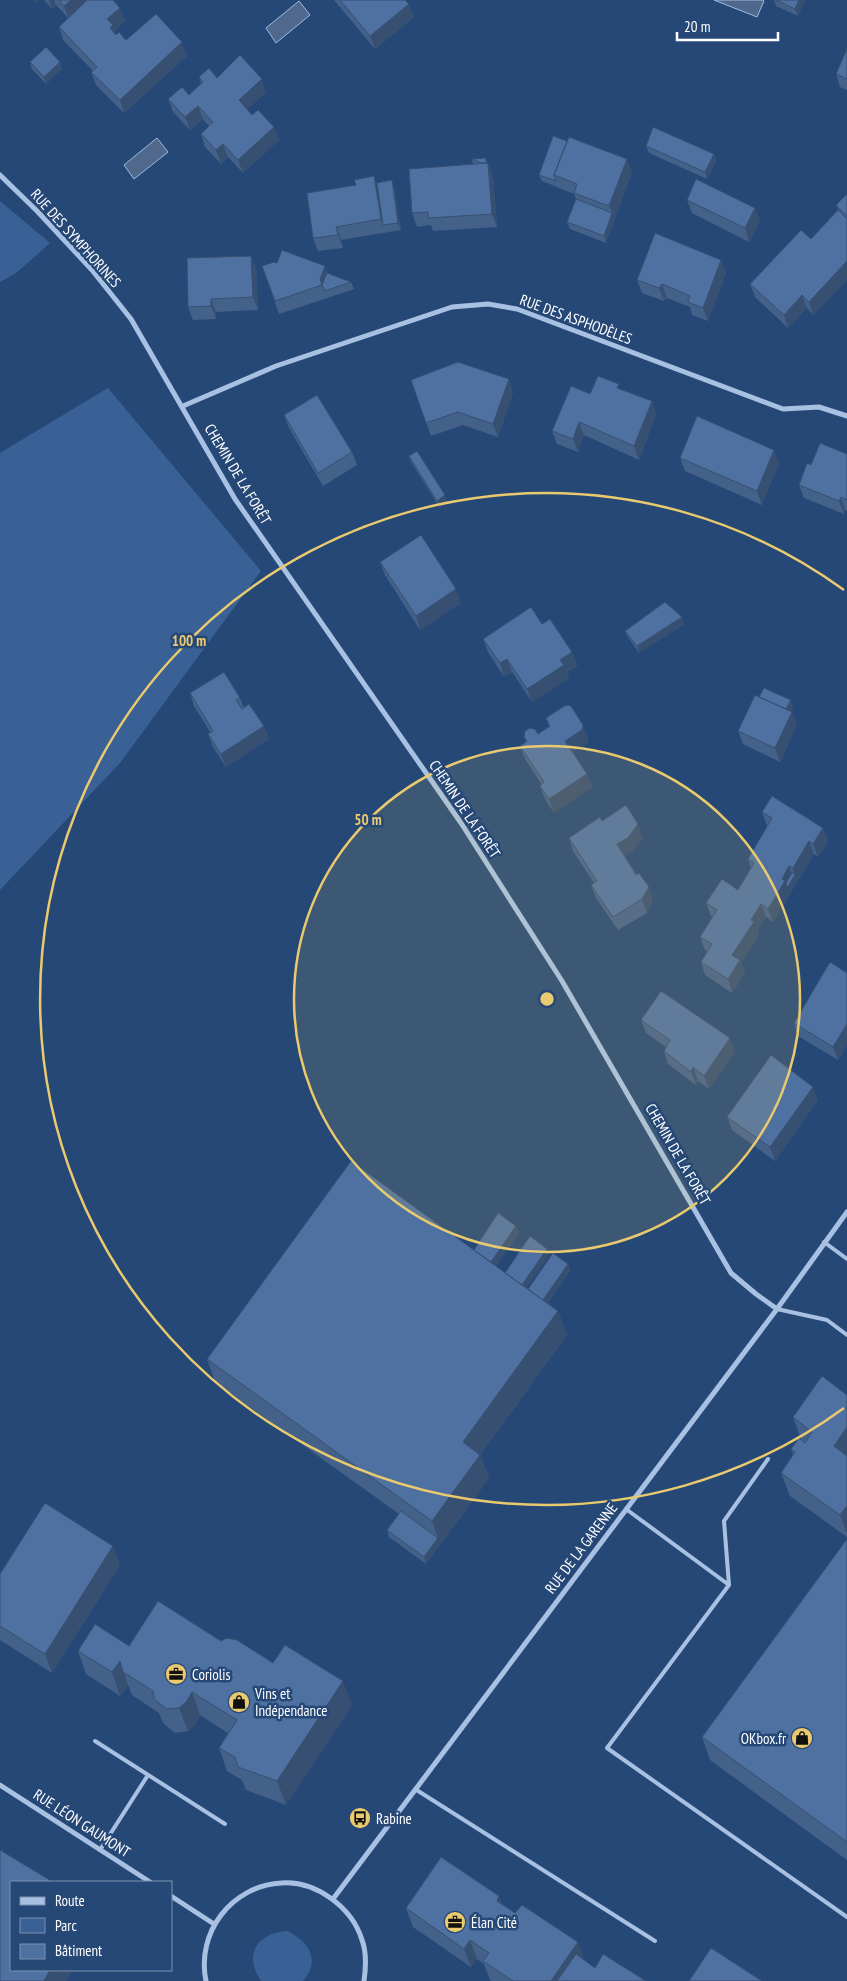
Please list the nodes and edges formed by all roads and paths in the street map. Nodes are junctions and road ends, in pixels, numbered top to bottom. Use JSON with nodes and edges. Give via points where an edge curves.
{"nodes":[{"id":1,"x":0,"y":175,"type":"edge"},
{"id":2,"x":131,"y":319,"type":"joint"},
{"id":3,"x":183,"y":406,"type":"junction"},
{"id":4,"x":847,"y":416,"type":"edge"},
{"id":5,"x":847,"y":1212,"type":"edge"},
{"id":6,"x":824,"y":1242,"type":"junction"},
{"id":7,"x":847,"y":1260,"type":"edge"},
{"id":8,"x":777,"y":1309,"type":"junction"},
{"id":9,"x":847,"y":1335,"type":"edge"},
{"id":10,"x":768,"y":1460,"type":"dead end"},
{"id":11,"x":626,"y":1509,"type":"junction"},
{"id":12,"x":729,"y":1585,"type":"junction"},
{"id":13,"x":95,"y":1741,"type":"dead end"},
{"id":14,"x":148,"y":1775,"type":"junction"},
{"id":15,"x":0,"y":1785,"type":"edge"},
{"id":16,"x":415,"y":1789,"type":"junction"},
{"id":17,"x":225,"y":1824,"type":"dead end"},
{"id":18,"x":100,"y":1850,"type":"junction"},
{"id":19,"x":148,"y":1881,"type":"edge"},
{"id":20,"x":172,"y":1897,"type":"edge"},
{"id":21,"x":333,"y":1899,"type":"junction"},
{"id":22,"x":847,"y":1917,"type":"edge"},
{"id":23,"x":214,"y":1924,"type":"junction"},
{"id":24,"x":655,"y":1941,"type":"dead end"},
{"id":25,"x":206,"y":1981,"type":"edge"},
{"id":26,"x":364,"y":1981,"type":"edge"}],
"edges":[{"from":1,"to":2,"type":"street","name":"RUE DES SYMPHORINES","via":[[92,270]]},
{"from":2,"to":3,"type":"street","name":"CHEMIN DE LA FORÊT"},
{"from":3,"to":4,"type":"street","name":"RUE DES ASPHODÈLES","via":[[276,366],[452,307],[488,304],[517,309],[783,409],[819,406]]},
{"from":3,"to":8,"type":"street","name":"CHEMIN DE LA FORÊT","via":[[235,498],[461,823],[557,973],[731,1273]]},
{"from":5,"to":6,"type":"street","name":"RUE DE LA GARENNE"},
{"from":6,"to":7,"type":"lane"},
{"from":6,"to":8,"type":"street","name":"RUE DE LA GARENNE"},
{"from":8,"to":9,"type":"lane","via":[[826,1320]]},
{"from":8,"to":11,"type":"street","name":"RUE DE LA GARENNE"},
{"from":10,"to":12,"type":"lane","via":[[724,1521]]},
{"from":11,"to":12,"type":"lane"},
{"from":11,"to":16,"type":"street","name":"RUE DE LA GARENNE"},
{"from":12,"to":22,"type":"lane","via":[[607,1748]]},
{"from":13,"to":14,"type":"lane"},
{"from":14,"to":17,"type":"lane"},
{"from":14,"to":18,"type":"lane"},
{"from":15,"to":18,"type":"street","name":"RUE LÉON GAUMONT"},
{"from":16,"to":21,"type":"street","name":"RUE DE LA GARENNE"},
{"from":16,"to":24,"type":"lane"},
{"from":18,"to":19,"type":"street","name":"RUE LÉON GAUMONT"},
{"from":20,"to":23,"type":"street"},
{"from":21,"to":23,"type":"street","via":[[309,1886],[282,1883],[255,1888],[231,1902]]},
{"from":21,"to":26,"type":"street","via":[[351,1917],[362,1939],[366,1964]]},
{"from":23,"to":25,"type":"street","via":[[205,1946],[203,1969]]}]}
